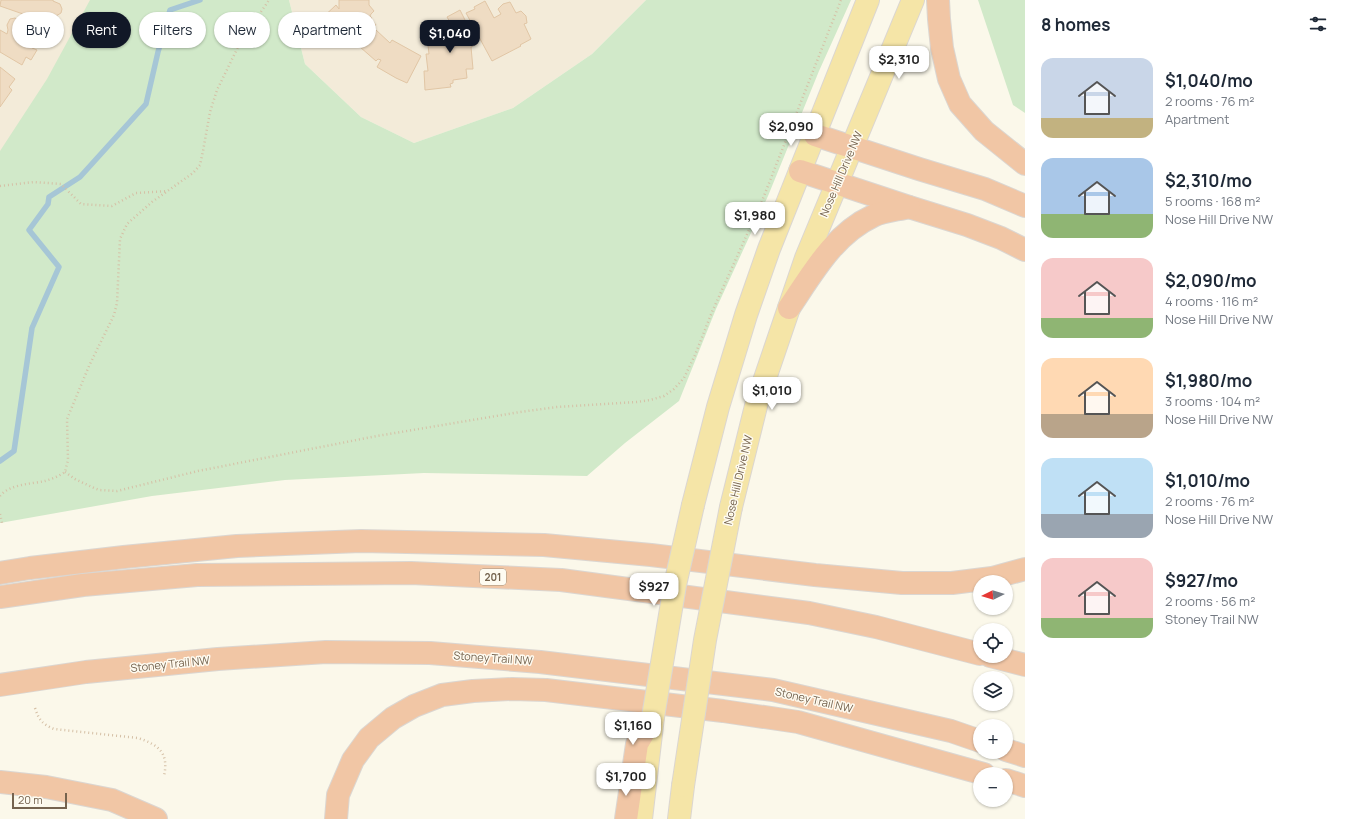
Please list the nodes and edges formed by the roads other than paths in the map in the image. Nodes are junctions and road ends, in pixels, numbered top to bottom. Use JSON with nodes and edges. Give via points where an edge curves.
{"nodes":[{"id":1,"x":868,"y":0,"type":"edge"},
{"id":2,"x":913,"y":0,"type":"edge"},
{"id":3,"x":938,"y":0,"type":"edge"},
{"id":4,"x":815,"y":135,"type":"junction"},
{"id":5,"x":853,"y":147,"type":"junction"},
{"id":6,"x":1025,"y":164,"type":"edge"},
{"id":7,"x":800,"y":171,"type":"junction"},
{"id":8,"x":837,"y":183,"type":"junction"},
{"id":9,"x":1025,"y":206,"type":"edge"},
{"id":10,"x":909,"y":208,"type":"junction"},
{"id":11,"x":1025,"y":250,"type":"edge"},
{"id":12,"x":789,"y":308,"type":"junction"},
{"id":13,"x":1025,"y":569,"type":"edge"},
{"id":14,"x":0,"y":573,"type":"edge"},
{"id":15,"x":0,"y":597,"type":"edge"},
{"id":16,"x":973,"y":652,"type":"edge"},
{"id":17,"x":1013,"y":662,"type":"edge"},
{"id":18,"x":1025,"y":665,"type":"edge"},
{"id":19,"x":0,"y":685,"type":"edge"},
{"id":20,"x":653,"y":717,"type":"joint"},
{"id":21,"x":973,"y":739,"type":"edge"},
{"id":22,"x":1013,"y":752,"type":"edge"},
{"id":23,"x":1025,"y":756,"type":"edge"},
{"id":24,"x":973,"y":771,"type":"edge"},
{"id":25,"x":639,"y":779,"type":"junction"},
{"id":26,"x":0,"y":782,"type":"edge"},
{"id":27,"x":1013,"y":782,"type":"edge"},
{"id":28,"x":1025,"y":786,"type":"edge"},
{"id":29,"x":156,"y":819,"type":"edge"},
{"id":30,"x":336,"y":819,"type":"edge"},
{"id":31,"x":626,"y":819,"type":"edge"},
{"id":32,"x":641,"y":819,"type":"edge"},
{"id":33,"x":680,"y":819,"type":"edge"}],
"edges":[{"from":1,"to":4,"type":"main road"},
{"from":2,"to":5,"type":"main road","name":"Nose Hill Drive NW"},
{"from":3,"to":6,"type":"highway","via":[[942,48],[949,79],[960,104],[984,131]]},
{"from":4,"to":5,"type":"highway"},
{"from":4,"to":7,"type":"main road"},
{"from":5,"to":8,"type":"main road","name":"Nose Hill Drive NW"},
{"from":5,"to":9,"type":"highway","via":[[985,189]]},
{"from":7,"to":8,"type":"highway"},
{"from":7,"to":20,"type":"main road","bridge":true,"via":[[768,249],[718,407],[692,505],[675,585]]},
{"from":8,"to":10,"type":"highway"},
{"from":8,"to":12,"type":"main road","name":"Nose Hill Drive NW","via":[[806,258]]},
{"from":10,"to":11,"type":"highway","via":[[967,225]]},
{"from":10,"to":12,"type":"highway","via":[[874,216],[839,239]]},
{"from":12,"to":33,"type":"main road","name":"Nose Hill Drive NW","bridge":true,"via":[[757,402],[731,507],[705,640]]},
{"from":13,"to":14,"type":"highway","via":[[992,578],[952,583],[902,583],[544,545],[361,541],[237,546]]},
{"from":15,"to":16,"type":"highway","number":"201","via":[[83,585],[197,575],[410,573],[561,580],[809,613]]},
{"from":17,"to":18,"type":"highway"},
{"from":19,"to":21,"type":"highway","name":"Stoney Trail NW","via":[[86,672],[218,659],[326,652],[430,654],[540,662],[773,690],[951,731]]},
{"from":20,"to":25,"type":"highway","via":[[636,744]]},
{"from":22,"to":23,"type":"highway"},
{"from":24,"to":30,"type":"highway","via":[[798,722],[546,690],[473,691],[442,695],[414,706],[393,718],[369,738],[353,760],[338,796]]},
{"from":25,"to":31,"type":"highway"},
{"from":25,"to":32,"type":"main road"},
{"from":26,"to":29,"type":"highway","via":[[46,787],[112,800]]},
{"from":27,"to":28,"type":"highway"}]}
